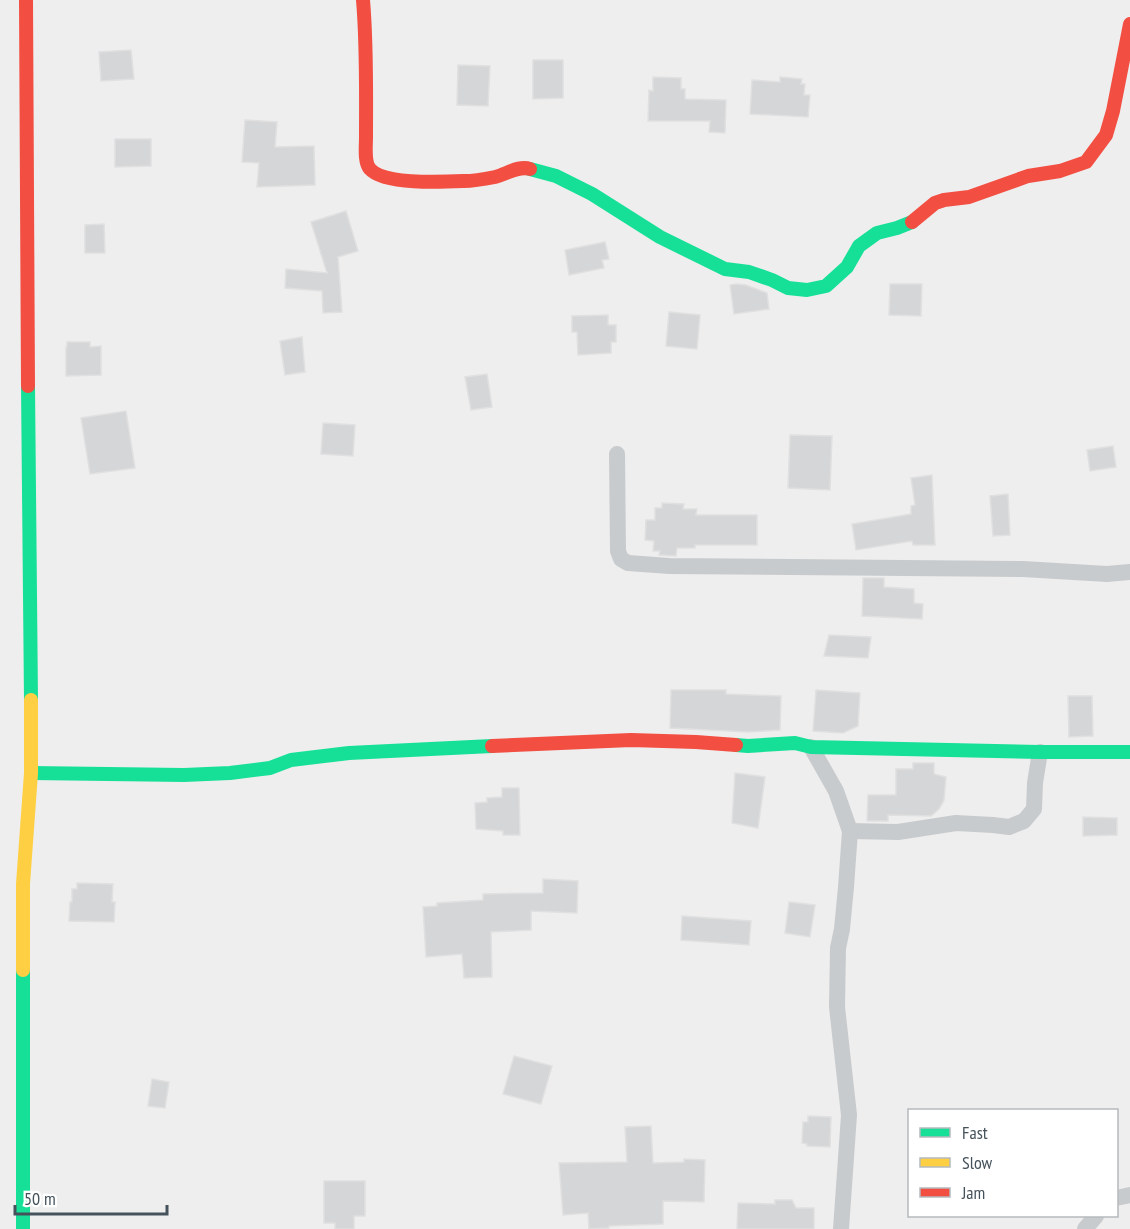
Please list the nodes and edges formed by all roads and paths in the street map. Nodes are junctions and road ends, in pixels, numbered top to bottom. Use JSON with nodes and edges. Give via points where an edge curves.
{"nodes":[{"id":1,"x":26,"y":0,"type":"edge"},
{"id":2,"x":363,"y":0,"type":"edge"},
{"id":3,"x":1130,"y":24,"type":"edge"},
{"id":4,"x":616,"y":454,"type":"dead end"},
{"id":5,"x":1130,"y":572,"type":"edge"},
{"id":6,"x":811,"y":747,"type":"junction"},
{"id":7,"x":1040,"y":752,"type":"junction"},
{"id":8,"x":1130,"y":752,"type":"edge"},
{"id":9,"x":30,"y":773,"type":"junction"},
{"id":10,"x":850,"y":831,"type":"junction"},
{"id":11,"x":1094,"y":1217,"type":"edge"},
{"id":12,"x":23,"y":1229,"type":"edge"},
{"id":13,"x":841,"y":1229,"type":"edge"},
{"id":14,"x":1085,"y":1229,"type":"edge"}],
"edges":[{"from":1,"to":9,"type":"street"},
{"from":2,"to":3,"type":"street","via":[[367,166],[371,171],[405,181],[465,181],[525,167],[536,170],[592,194],[660,237],[725,269],[749,272],[788,288],[807,290],[826,286],[847,267],[859,246],[877,233],[912,222],[935,203],[969,197],[1028,176],[1086,162],[1106,135]]},
{"from":4,"to":5,"type":"street","via":[[618,550],[621,559],[628,563]]},
{"from":6,"to":7,"type":"street"},
{"from":6,"to":9,"type":"street","via":[[795,743],[748,746],[631,740],[349,753],[230,773]]},
{"from":6,"to":10,"type":"street","via":[[836,791]]},
{"from":7,"to":8,"type":"street"},
{"from":7,"to":10,"type":"street","via":[[1034,808],[1024,821],[1009,827],[956,823],[898,832]]},
{"from":9,"to":12,"type":"street","via":[[23,884]]},
{"from":10,"to":13,"type":"street","via":[[838,948],[837,1007],[849,1114]]},
{"from":11,"to":14,"type":"street"}]}
